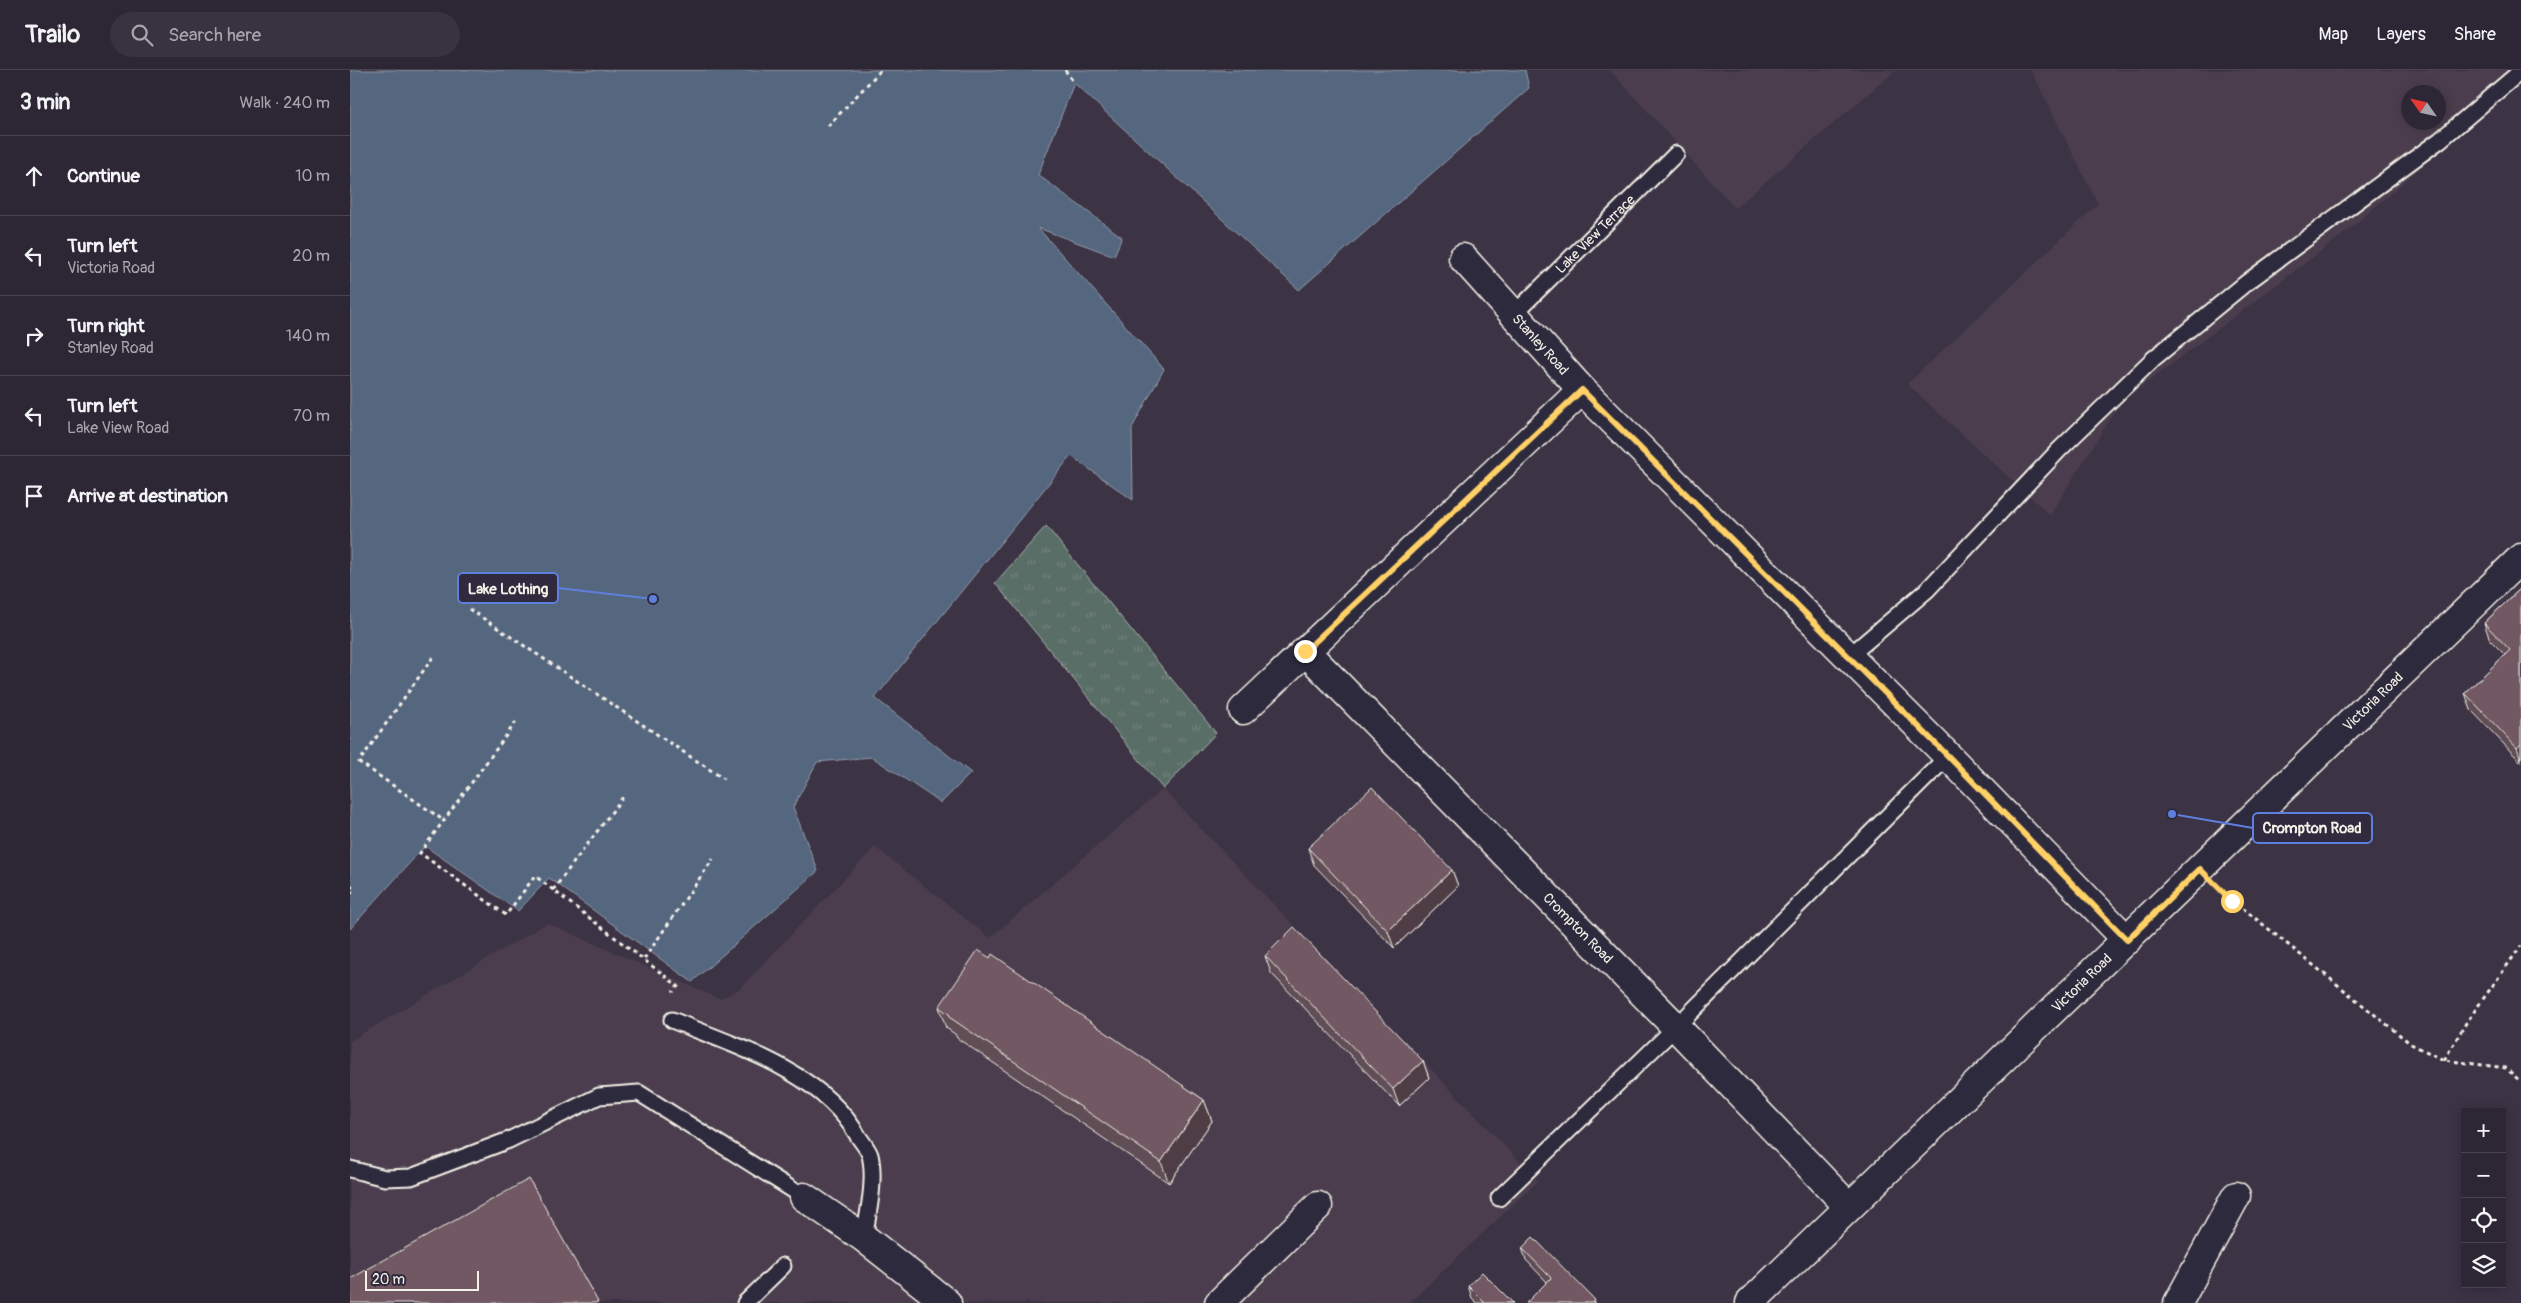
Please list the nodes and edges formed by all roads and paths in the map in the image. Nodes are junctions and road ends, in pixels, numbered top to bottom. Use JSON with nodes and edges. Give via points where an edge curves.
{"nodes":[{"id":1,"x":881,"y":70,"type":"edge"},
{"id":2,"x":1065,"y":70,"type":"edge"},
{"id":3,"x":2521,"y":71,"type":"edge"},
{"id":4,"x":1074,"y":83,"type":"dead end"},
{"id":5,"x":828,"y":126,"type":"dead end"},
{"id":6,"x":1676,"y":154,"type":"dead end"},
{"id":7,"x":1463,"y":258,"type":"dead end"},
{"id":8,"x":1514,"y":314,"type":"junction"},
{"id":9,"x":1582,"y":390,"type":"junction"},
{"id":10,"x":2521,"y":558,"type":"edge"},
{"id":11,"x":469,"y":609,"type":"dead end"},
{"id":12,"x":1305,"y":651,"type":"junction"},
{"id":13,"x":432,"y":657,"type":"dead end"},
{"id":14,"x":1848,"y":657,"type":"junction"},
{"id":15,"x":1242,"y":710,"type":"dead end"},
{"id":16,"x":516,"y":722,"type":"dead end"},
{"id":17,"x":1948,"y":756,"type":"junction"},
{"id":18,"x":724,"y":779,"type":"dead end"},
{"id":19,"x":623,"y":797,"type":"dead end"},
{"id":20,"x":443,"y":820,"type":"junction"},
{"id":21,"x":713,"y":859,"type":"dead end"},
{"id":22,"x":2200,"y":869,"type":"junction"},
{"id":23,"x":350,"y":885,"type":"edge"},
{"id":24,"x":553,"y":890,"type":"junction"},
{"id":25,"x":350,"y":893,"type":"edge"},
{"id":26,"x":2127,"y":940,"type":"junction"},
{"id":27,"x":2521,"y":946,"type":"edge"},
{"id":28,"x":644,"y":959,"type":"junction"},
{"id":29,"x":669,"y":998,"type":"dead end"},
{"id":30,"x":672,"y":1020,"type":"dead end"},
{"id":31,"x":1676,"y":1027,"type":"junction"},
{"id":32,"x":2444,"y":1060,"type":"junction"},
{"id":33,"x":2521,"y":1082,"type":"edge"},
{"id":34,"x":350,"y":1169,"type":"edge"},
{"id":35,"x":2236,"y":1196,"type":"dead end"},
{"id":36,"x":804,"y":1197,"type":"joint"},
{"id":37,"x":1499,"y":1198,"type":"dead end"},
{"id":38,"x":1318,"y":1206,"type":"dead end"},
{"id":39,"x":1849,"y":1207,"type":"junction"},
{"id":40,"x":864,"y":1238,"type":"junction"},
{"id":41,"x":782,"y":1266,"type":"dead end"},
{"id":42,"x":745,"y":1303,"type":"edge"},
{"id":43,"x":947,"y":1303,"type":"edge"},
{"id":44,"x":1219,"y":1303,"type":"edge"},
{"id":45,"x":1750,"y":1303,"type":"edge"},
{"id":46,"x":2178,"y":1303,"type":"edge"}],
"edges":[{"from":1,"to":5,"type":"path"},
{"from":2,"to":4,"type":"path"},
{"from":3,"to":14,"type":"lane","via":[[2440,140],[2246,283],[2153,359],[2059,450],[1927,590]]},
{"from":6,"to":8,"type":"lane","name":"Lake View Terrace"},
{"from":7,"to":8,"type":"street","name":"Stanley Road"},
{"from":8,"to":9,"type":"street","name":"Stanley Road"},
{"from":9,"to":12,"type":"street"},
{"from":9,"to":14,"type":"street","name":"Stanley Road"},
{"from":10,"to":22,"type":"street","name":"Victoria Road"},
{"from":11,"to":18,"type":"path"},
{"from":12,"to":15,"type":"street"},
{"from":12,"to":31,"type":"street","name":"Crompton Road"},
{"from":13,"to":20,"type":"path","via":[[359,762]]},
{"from":14,"to":17,"type":"street","name":"Stanley Road"},
{"from":16,"to":20,"type":"path"},
{"from":17,"to":26,"type":"street","name":"Stanley Road"},
{"from":17,"to":31,"type":"lane"},
{"from":19,"to":24,"type":"path"},
{"from":20,"to":24,"type":"path","via":[[420,853],[506,915],[535,876]]},
{"from":21,"to":28,"type":"path"},
{"from":22,"to":26,"type":"street","name":"Victoria Road"},
{"from":22,"to":32,"type":"path","via":[[2232,901],[2411,1044]]},
{"from":23,"to":25,"type":"path","via":[[354,890]]},
{"from":24,"to":28,"type":"path"},
{"from":26,"to":39,"type":"street","name":"Victoria Road"},
{"from":27,"to":32,"type":"path"},
{"from":28,"to":29,"type":"path","via":[[678,986]]},
{"from":30,"to":40,"type":"lane","via":[[759,1056],[809,1084],[849,1118],[870,1155],[871,1194]]},
{"from":31,"to":37,"type":"lane"},
{"from":31,"to":39,"type":"street","name":"Crompton Road"},
{"from":32,"to":33,"type":"path","via":[[2506,1068]]},
{"from":34,"to":36,"type":"lane","via":[[385,1178],[411,1176],[509,1140],[599,1096],[639,1094]]},
{"from":35,"to":46,"type":"street"},
{"from":36,"to":40,"type":"street"},
{"from":38,"to":44,"type":"street"},
{"from":39,"to":45,"type":"street","name":"Victoria Road"},
{"from":40,"to":43,"type":"street"},
{"from":41,"to":42,"type":"lane"}]}
